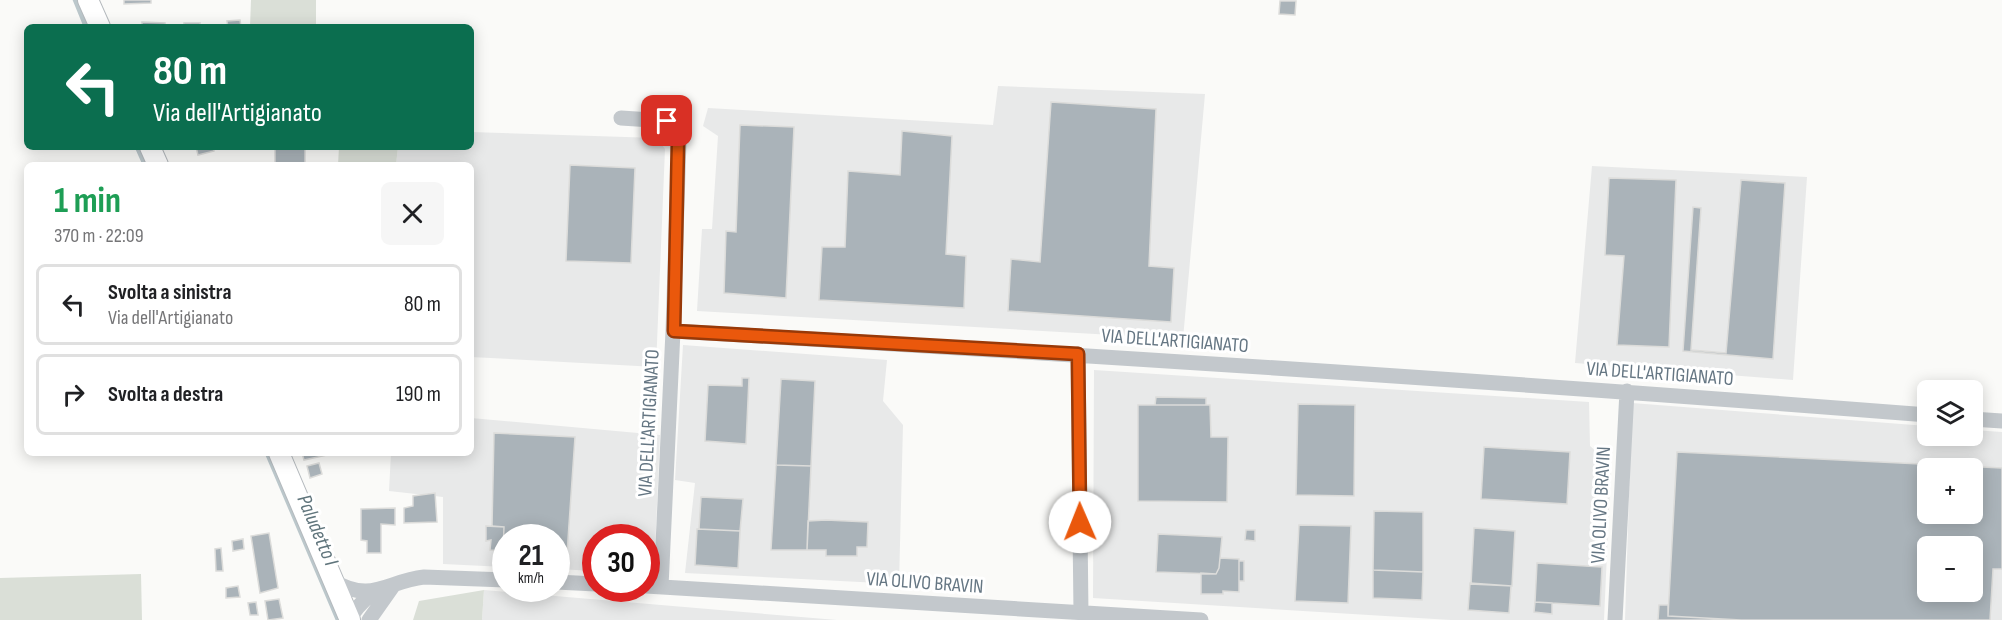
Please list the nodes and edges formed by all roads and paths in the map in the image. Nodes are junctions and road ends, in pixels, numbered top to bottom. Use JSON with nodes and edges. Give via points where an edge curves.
{"nodes":[{"id":1,"x":88,"y":0,"type":"edge"},
{"id":2,"x":99,"y":24,"type":"edge"},
{"id":3,"x":621,"y":118,"type":"dead end"},
{"id":4,"x":674,"y":331,"type":"junction"},
{"id":5,"x":1078,"y":354,"type":"junction"},
{"id":6,"x":1627,"y":391,"type":"junction"},
{"id":7,"x":1917,"y":414,"type":"edge"},
{"id":8,"x":1983,"y":420,"type":"edge"},
{"id":9,"x":2002,"y":421,"type":"edge"},
{"id":10,"x":280,"y":456,"type":"edge"},
{"id":11,"x":659,"y":524,"type":"edge"},
{"id":12,"x":492,"y":579,"type":"edge"},
{"id":13,"x":333,"y":581,"type":"junction"},
{"id":14,"x":660,"y":586,"type":"edge"},
{"id":15,"x":387,"y":588,"type":"junction"},
{"id":16,"x":1081,"y":612,"type":"junction"},
{"id":17,"x":374,"y":617,"type":"edge"},
{"id":18,"x":349,"y":620,"type":"edge"},
{"id":19,"x":1201,"y":620,"type":"edge"},
{"id":20,"x":1615,"y":620,"type":"edge"}],
"edges":[{"from":1,"to":2,"type":"main road"},
{"from":3,"to":4,"type":"street","via":[[667,121],[677,131]]},
{"from":4,"to":5,"type":"street","name":"VIA DELL'ARTIGIANATO"},
{"from":4,"to":11,"type":"street","name":"VIA DELL'ARTIGIANATO"},
{"from":5,"to":6,"type":"street","name":"VIA DELL'ARTIGIANATO"},
{"from":5,"to":16,"type":"street"},
{"from":6,"to":7,"type":"street","name":"VIA DELL'ARTIGIANATO"},
{"from":6,"to":20,"type":"street","name":"VIA OLIVO BRAVIN"},
{"from":8,"to":9,"type":"street"},
{"from":10,"to":13,"type":"main road"},
{"from":12,"to":15,"type":"street","via":[[424,577]]},
{"from":13,"to":15,"type":"street","via":[[348,590]]},
{"from":13,"to":18,"type":"main road"},
{"from":14,"to":16,"type":"street","name":"VIA OLIVO BRAVIN"},
{"from":15,"to":17,"type":"street"},
{"from":15,"to":18,"type":"street","via":[[366,598]]},
{"from":16,"to":19,"type":"street","name":"VIA OLIVO BRAVIN"}]}
